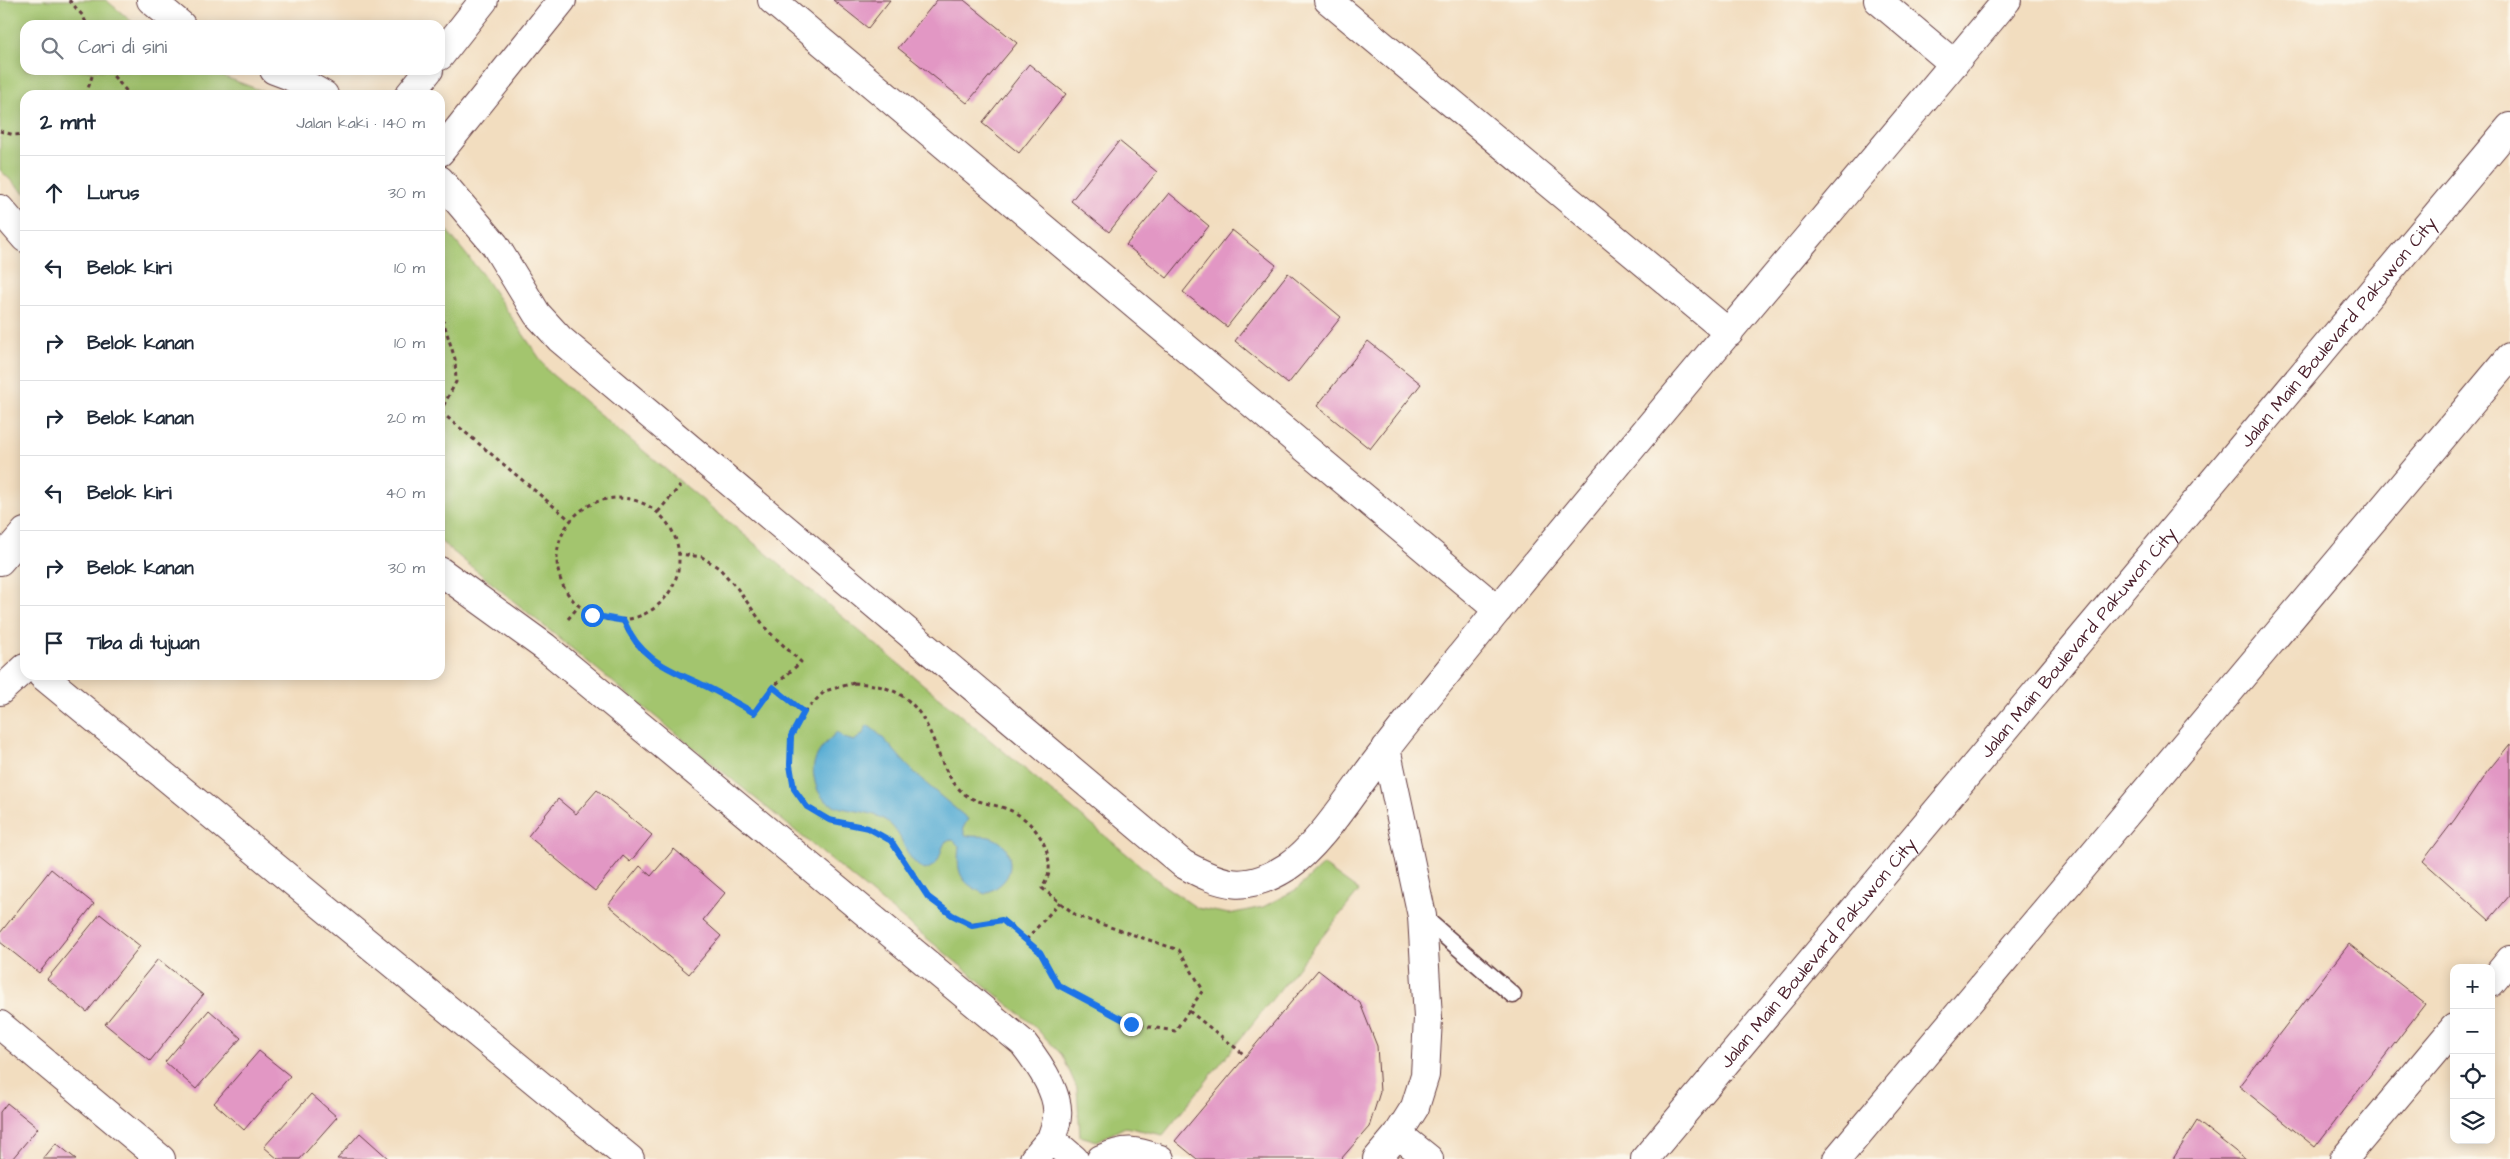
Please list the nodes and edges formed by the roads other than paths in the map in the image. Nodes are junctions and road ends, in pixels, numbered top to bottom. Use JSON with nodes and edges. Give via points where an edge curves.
{"nodes":[{"id":1,"x":151,"y":0,"type":"edge"},
{"id":2,"x":484,"y":0,"type":"edge"},
{"id":3,"x":562,"y":0,"type":"edge"},
{"id":4,"x":772,"y":0,"type":"edge"},
{"id":5,"x":1328,"y":0,"type":"edge"},
{"id":6,"x":1878,"y":0,"type":"edge"},
{"id":7,"x":2007,"y":0,"type":"edge"},
{"id":8,"x":176,"y":20,"type":"edge"},
{"id":9,"x":445,"y":50,"type":"edge"},
{"id":10,"x":1954,"y":64,"type":"junction"},
{"id":11,"x":284,"y":75,"type":"edge"},
{"id":12,"x":425,"y":75,"type":"edge"},
{"id":13,"x":314,"y":90,"type":"edge"},
{"id":14,"x":414,"y":90,"type":"edge"},
{"id":15,"x":2510,"y":127,"type":"edge"},
{"id":16,"x":445,"y":146,"type":"edge"},
{"id":17,"x":445,"y":186,"type":"edge"},
{"id":18,"x":0,"y":209,"type":"edge"},
{"id":19,"x":20,"y":232,"type":"edge"},
{"id":20,"x":1729,"y":333,"type":"junction"},
{"id":21,"x":2510,"y":357,"type":"edge"},
{"id":22,"x":20,"y":538,"type":"edge"},
{"id":23,"x":0,"y":561,"type":"edge"},
{"id":24,"x":445,"y":575,"type":"edge"},
{"id":25,"x":1498,"y":610,"type":"junction"},
{"id":26,"x":20,"y":672,"type":"edge"},
{"id":27,"x":48,"y":680,"type":"edge"},
{"id":28,"x":0,"y":690,"type":"edge"},
{"id":29,"x":1386,"y":748,"type":"junction"},
{"id":30,"x":1422,"y":916,"type":"junction"},
{"id":31,"x":1513,"y":995,"type":"dead end"},
{"id":32,"x":0,"y":1025,"type":"edge"},
{"id":33,"x":2450,"y":1033,"type":"edge"},
{"id":34,"x":1398,"y":1134,"type":"junction"},
{"id":35,"x":1043,"y":1149,"type":"edge"},
{"id":36,"x":162,"y":1159,"type":"edge"},
{"id":37,"x":630,"y":1159,"type":"edge"},
{"id":38,"x":1074,"y":1159,"type":"edge"},
{"id":39,"x":1101,"y":1159,"type":"edge"},
{"id":40,"x":1160,"y":1159,"type":"edge"},
{"id":41,"x":1377,"y":1159,"type":"edge"},
{"id":42,"x":1429,"y":1159,"type":"edge"},
{"id":43,"x":1646,"y":1159,"type":"edge"},
{"id":44,"x":1836,"y":1159,"type":"edge"},
{"id":45,"x":2344,"y":1159,"type":"edge"}],
"edges":[{"from":1,"to":8,"type":"street"},
{"from":2,"to":9,"type":"street"},
{"from":3,"to":16,"type":"street"},
{"from":4,"to":25,"type":"street"},
{"from":5,"to":20,"type":"street"},
{"from":6,"to":10,"type":"street"},
{"from":7,"to":10,"type":"street"},
{"from":10,"to":20,"type":"street"},
{"from":11,"to":13,"type":"street"},
{"from":12,"to":14,"type":"street"},
{"from":15,"to":43,"type":"street","name":"Jalan Main Boulevard Pakuwon City"},
{"from":17,"to":29,"type":"street","via":[[495,245],[537,314],[560,339],[1183,864],[1214,881],[1239,886],[1266,879],[1290,865],[1311,846]]},
{"from":18,"to":19,"type":"street"},
{"from":20,"to":25,"type":"street"},
{"from":21,"to":44,"type":"street"},
{"from":22,"to":23,"type":"street"},
{"from":24,"to":35,"type":"street","via":[[545,646],[1024,1043],[1051,1088],[1058,1115]]},
{"from":25,"to":29,"type":"street"},
{"from":26,"to":28,"type":"street"},
{"from":27,"to":37,"type":"street"},
{"from":29,"to":30,"type":"street"},
{"from":30,"to":31,"type":"lane"},
{"from":30,"to":34,"type":"street","via":[[1428,1018],[1425,1075],[1415,1107]]},
{"from":32,"to":36,"type":"street"},
{"from":33,"to":45,"type":"street"},
{"from":34,"to":41,"type":"street"},
{"from":34,"to":42,"type":"street"},
{"from":35,"to":38,"type":"street"},
{"from":39,"to":40,"type":"street","via":[[1118,1151],[1130,1150]]}]}
